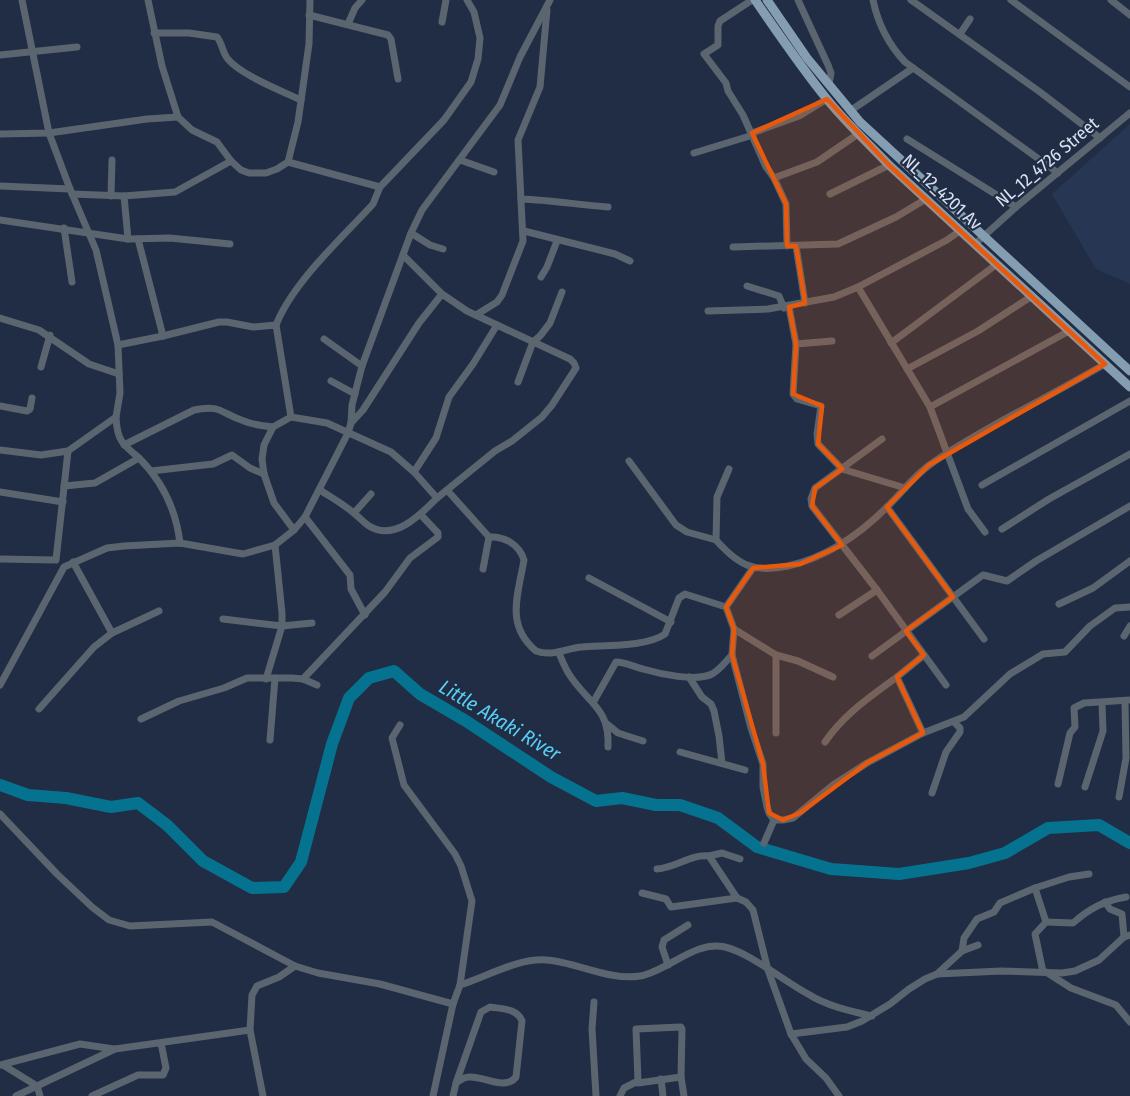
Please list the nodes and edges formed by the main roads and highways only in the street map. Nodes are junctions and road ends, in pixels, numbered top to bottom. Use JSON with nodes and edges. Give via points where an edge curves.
{"nodes":[{"id":1,"x":753,"y":0,"type":"edge"},
{"id":2,"x":771,"y":1,"type":"edge"},
{"id":3,"x":1130,"y":371,"type":"edge"},
{"id":4,"x":1130,"y":387,"type":"edge"}],
"edges":[{"from":1,"to":4,"type":"main road","name":"NL_12_4201 Av","via":[[858,134]]},
{"from":2,"to":3,"type":"main road","name":"NL_12_4201 Av","via":[[807,58],[850,111]]}]}
